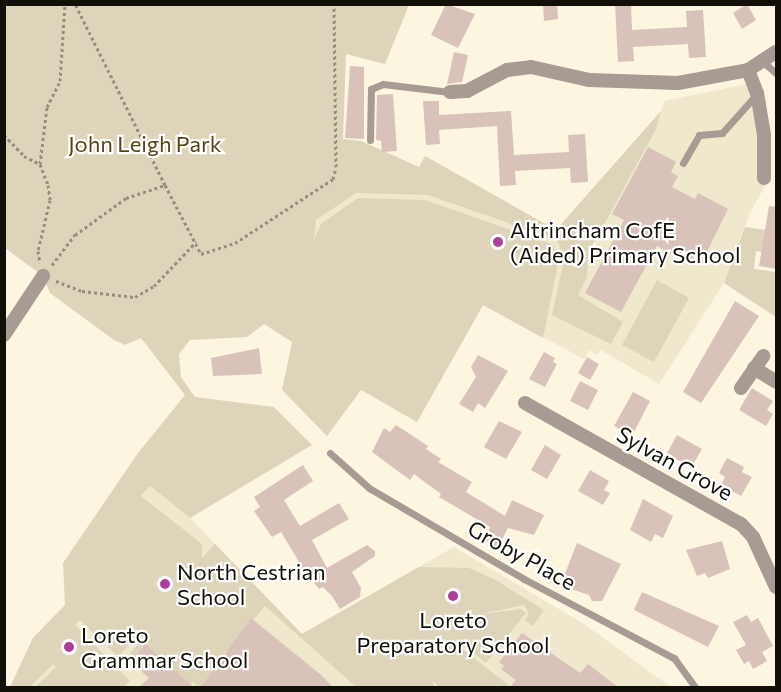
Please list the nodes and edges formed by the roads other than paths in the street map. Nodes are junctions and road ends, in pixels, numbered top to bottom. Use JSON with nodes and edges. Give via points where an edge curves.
{"nodes":[{"id":1,"x":777,"y":52,"type":"edge"},
{"id":2,"x":762,"y":61,"type":"junction"},
{"id":3,"x":748,"y":70,"type":"junction"},
{"id":4,"x":777,"y":73,"type":"edge"},
{"id":5,"x":450,"y":93,"type":"joint"},
{"id":6,"x":758,"y":93,"type":"junction"},
{"id":7,"x":370,"y":140,"type":"dead end"},
{"id":8,"x":683,"y":163,"type":"dead end"},
{"id":9,"x":764,"y":178,"type":"dead end"},
{"id":10,"x":43,"y":276,"type":"road end"},
{"id":11,"x":4,"y":335,"type":"edge"},
{"id":12,"x":763,"y":356,"type":"dead end"},
{"id":13,"x":754,"y":368,"type":"junction"},
{"id":14,"x":777,"y":382,"type":"edge"},
{"id":15,"x":741,"y":388,"type":"dead end"},
{"id":16,"x":525,"y":403,"type":"dead end"},
{"id":17,"x":330,"y":453,"type":"dead end"},
{"id":18,"x":777,"y":587,"type":"edge"},
{"id":19,"x":696,"y":687,"type":"edge"}],
"edges":[{"from":1,"to":2,"type":"street"},
{"from":2,"to":3,"type":"street"},
{"from":2,"to":4,"type":"lane"},
{"from":3,"to":5,"type":"street","via":[[678,83],[589,80],[531,67],[507,70],[467,90]]},
{"from":3,"to":6,"type":"street"},
{"from":5,"to":7,"type":"lane","via":[[383,84],[371,89]]},
{"from":6,"to":8,"type":"lane","via":[[722,133],[699,135]]},
{"from":6,"to":9,"type":"street","via":[[764,135]]},
{"from":10,"to":11,"type":"street"},
{"from":12,"to":13,"type":"street"},
{"from":13,"to":14,"type":"street"},
{"from":13,"to":15,"type":"street"},
{"from":16,"to":18,"type":"street","name":"Sylvan Grove","via":[[741,524],[753,537]]},
{"from":17,"to":19,"type":"lane","name":"Groby Place","via":[[385,497],[524,579],[674,657]]}]}
